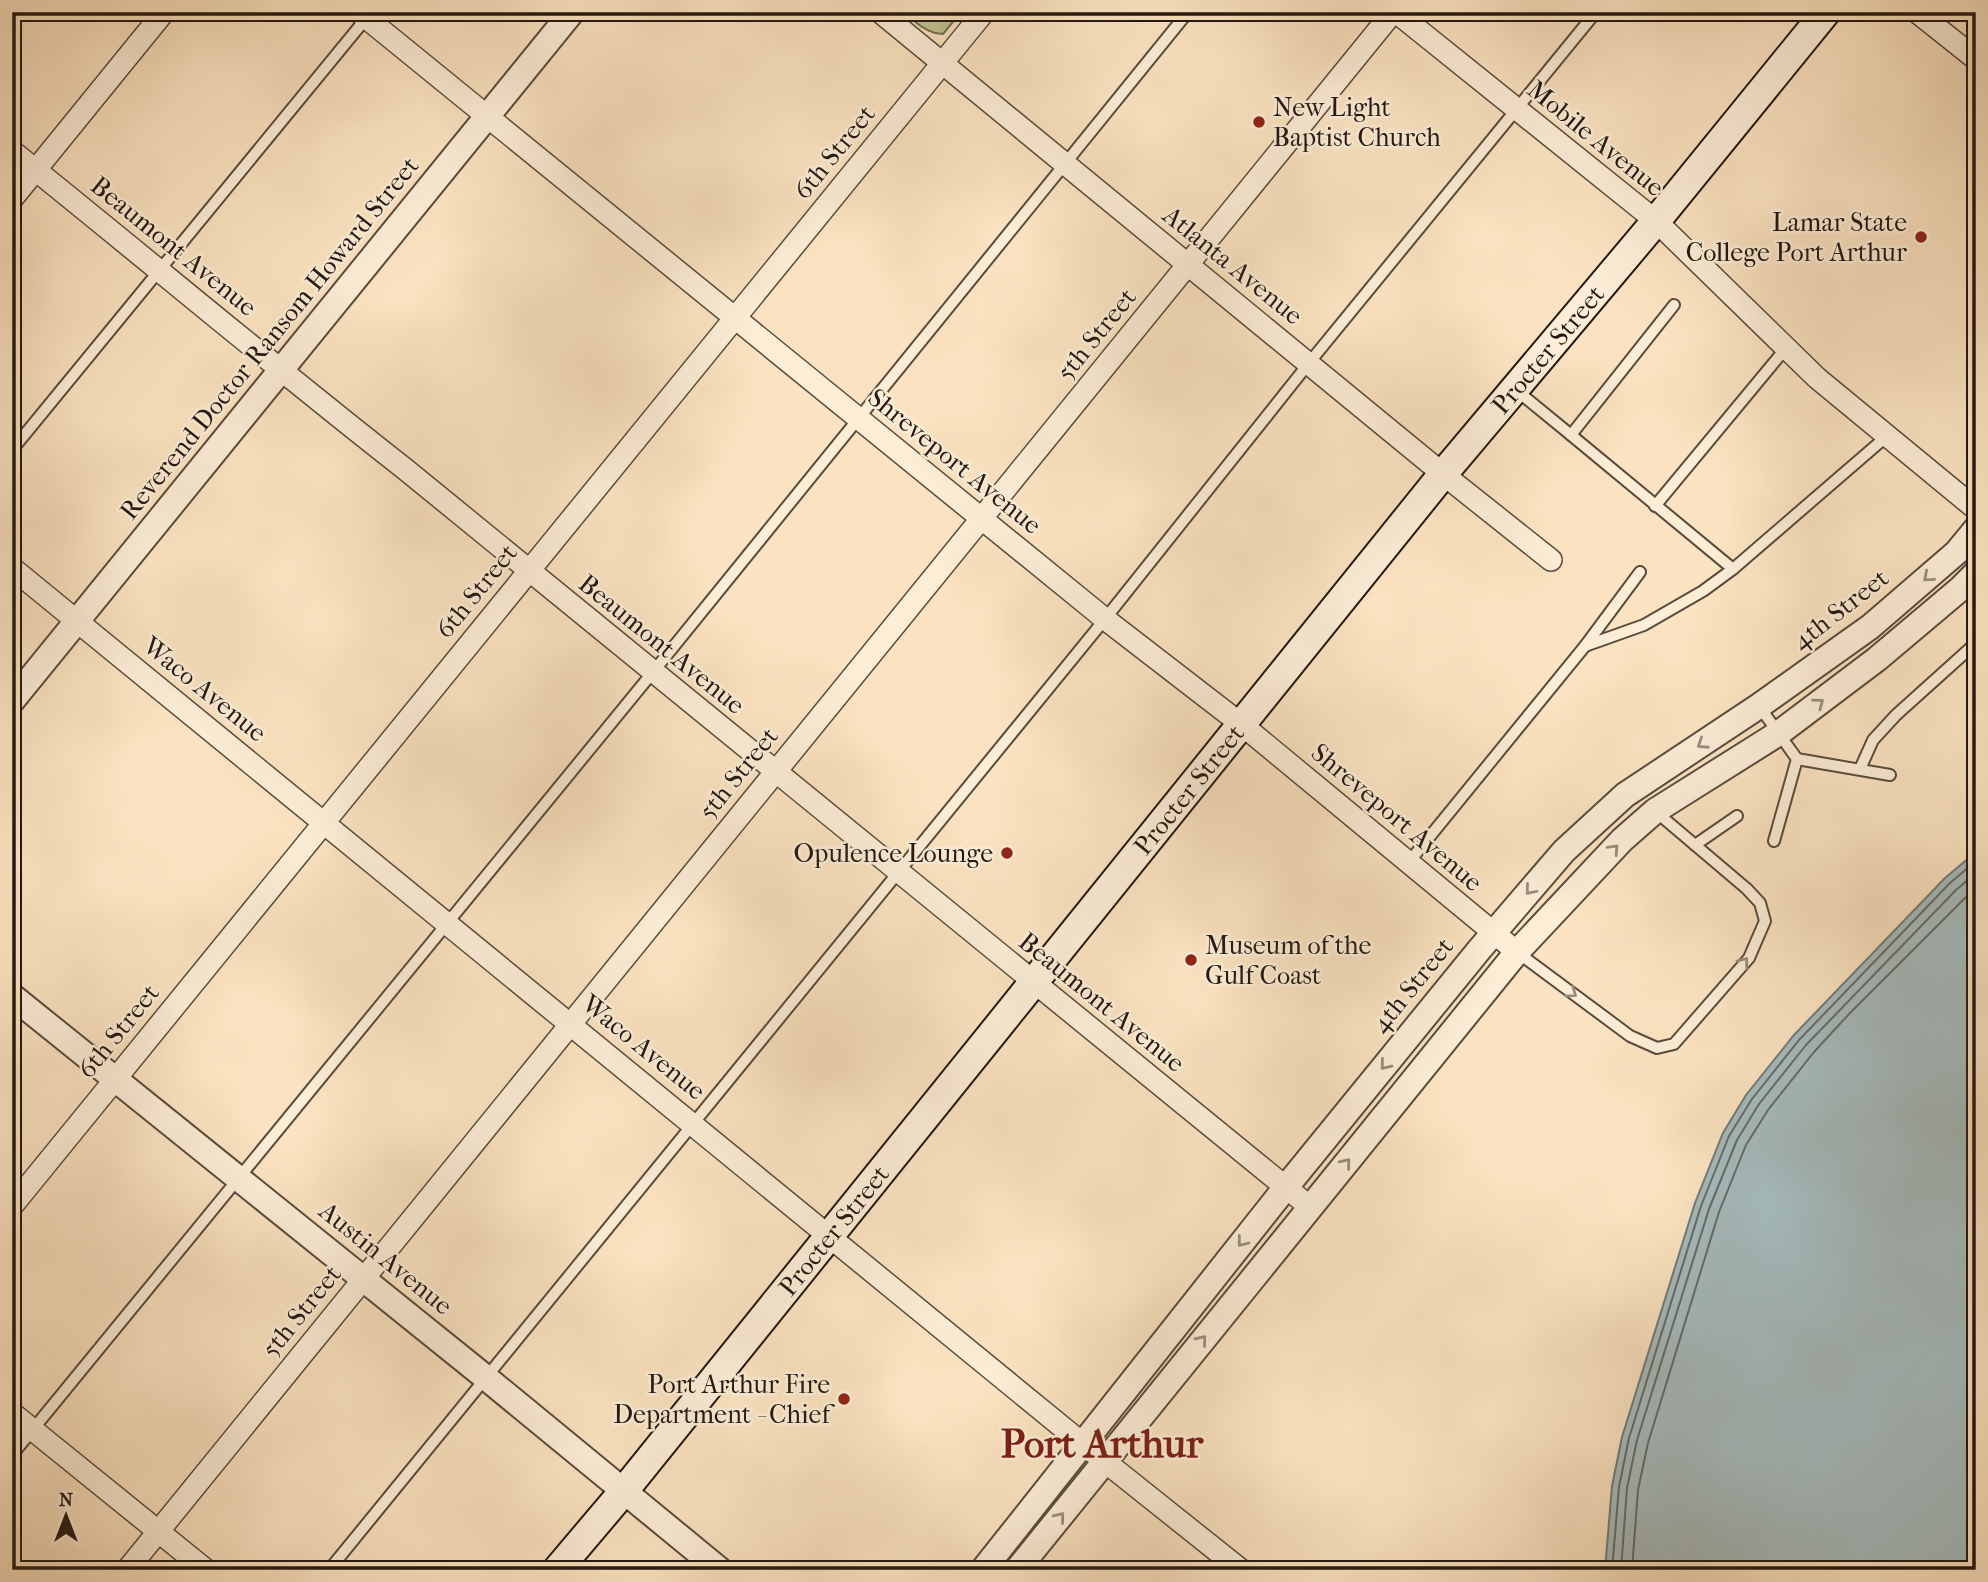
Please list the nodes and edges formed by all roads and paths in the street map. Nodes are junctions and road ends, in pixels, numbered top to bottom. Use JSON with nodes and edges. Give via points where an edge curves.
{"nodes":[{"id":1,"x":164,"y":12,"type":"edge"},
{"id":2,"x":572,"y":12,"type":"edge"},
{"id":3,"x":880,"y":12,"type":"edge"},
{"id":4,"x":984,"y":12,"type":"edge"},
{"id":5,"x":1188,"y":12,"type":"edge"},
{"id":6,"x":1394,"y":12,"type":"edge"},
{"id":7,"x":1597,"y":12,"type":"edge"},
{"id":8,"x":1826,"y":12,"type":"edge"},
{"id":9,"x":1917,"y":12,"type":"edge"},
{"id":10,"x":365,"y":14,"type":"edge"},
{"id":11,"x":1976,"y":59,"type":"edge"},
{"id":12,"x":943,"y":63,"type":"junction"},
{"id":13,"x":1516,"y":110,"type":"junction"},
{"id":14,"x":488,"y":116,"type":"junction"},
{"id":15,"x":12,"y":151,"type":"edge"},
{"id":16,"x":1064,"y":163,"type":"junction"},
{"id":17,"x":36,"y":170,"type":"junction"},
{"id":18,"x":12,"y":199,"type":"edge"},
{"id":19,"x":1656,"y":221,"type":"junction"},
{"id":20,"x":1188,"y":265,"type":"junction"},
{"id":21,"x":160,"y":270,"type":"junction"},
{"id":22,"x":1675,"y":305,"type":"dead end"},
{"id":23,"x":736,"y":317,"type":"junction"},
{"id":24,"x":1786,"y":348,"type":"junction"},
{"id":25,"x":1309,"y":363,"type":"junction"},
{"id":26,"x":280,"y":371,"type":"junction"},
{"id":27,"x":1516,"y":390,"type":"junction"},
{"id":28,"x":858,"y":418,"type":"junction"},
{"id":29,"x":1571,"y":435,"type":"junction"},
{"id":30,"x":1887,"y":436,"type":"junction"},
{"id":31,"x":12,"y":450,"type":"edge"},
{"id":32,"x":1443,"y":474,"type":"junction"},
{"id":33,"x":1655,"y":506,"type":"junction"},
{"id":34,"x":1976,"y":509,"type":"edge"},
{"id":35,"x":981,"y":519,"type":"junction"},
{"id":36,"x":1976,"y":529,"type":"edge"},
{"id":37,"x":1551,"y":560,"type":"dead end"},
{"id":38,"x":12,"y":568,"type":"edge"},
{"id":39,"x":1733,"y":569,"type":"junction"},
{"id":40,"x":529,"y":571,"type":"junction"},
{"id":41,"x":1640,"y":572,"type":"dead end"},
{"id":42,"x":1976,"y":573,"type":"edge"},
{"id":43,"x":1105,"y":619,"type":"junction"},
{"id":44,"x":78,"y":621,"type":"junction"},
{"id":45,"x":1976,"y":643,"type":"edge"},
{"id":46,"x":1586,"y":646,"type":"junction"},
{"id":47,"x":653,"y":672,"type":"junction"},
{"id":48,"x":12,"y":701,"type":"edge"},
{"id":49,"x":1759,"y":706,"type":"junction"},
{"id":50,"x":1241,"y":724,"type":"junction"},
{"id":51,"x":1779,"y":733,"type":"junction"},
{"id":52,"x":1797,"y":759,"type":"junction"},
{"id":53,"x":1860,"y":769,"type":"junction"},
{"id":54,"x":775,"y":772,"type":"junction"},
{"id":55,"x":1890,"y":775,"type":"dead end"},
{"id":56,"x":1655,"y":811,"type":"junction"},
{"id":57,"x":1737,"y":816,"type":"dead end"},
{"id":58,"x":324,"y":823,"type":"junction"},
{"id":59,"x":1774,"y":841,"type":"dead end"},
{"id":60,"x":1695,"y":845,"type":"junction"},
{"id":61,"x":1409,"y":862,"type":"junction"},
{"id":62,"x":899,"y":872,"type":"junction"},
{"id":63,"x":446,"y":923,"type":"junction"},
{"id":64,"x":1494,"y":933,"type":"junction"},
{"id":65,"x":1517,"y":952,"type":"junction"},
{"id":66,"x":1033,"y":983,"type":"junction"},
{"id":67,"x":12,"y":996,"type":"edge"},
{"id":68,"x":571,"y":1024,"type":"junction"},
{"id":69,"x":115,"y":1079,"type":"junction"},
{"id":70,"x":692,"y":1122,"type":"junction"},
{"id":71,"x":238,"y":1178,"type":"junction"},
{"id":72,"x":1286,"y":1187,"type":"junction"},
{"id":73,"x":12,"y":1206,"type":"edge"},
{"id":74,"x":1310,"y":1207,"type":"junction"},
{"id":75,"x":828,"y":1236,"type":"junction"},
{"id":76,"x":364,"y":1279,"type":"junction"},
{"id":77,"x":485,"y":1377,"type":"junction"},
{"id":78,"x":12,"y":1413,"type":"edge"},
{"id":79,"x":33,"y":1430,"type":"junction"},
{"id":80,"x":1083,"y":1444,"type":"junction"},
{"id":81,"x":12,"y":1455,"type":"edge"},
{"id":82,"x":1104,"y":1461,"type":"junction"},
{"id":83,"x":623,"y":1492,"type":"junction"},
{"id":84,"x":158,"y":1531,"type":"junction"},
{"id":85,"x":127,"y":1570,"type":"edge"},
{"id":86,"x":206,"y":1570,"type":"edge"},
{"id":87,"x":329,"y":1570,"type":"edge"},
{"id":88,"x":557,"y":1570,"type":"edge"},
{"id":89,"x":720,"y":1570,"type":"edge"},
{"id":90,"x":983,"y":1570,"type":"edge"},
{"id":91,"x":1017,"y":1570,"type":"edge"},
{"id":92,"x":1241,"y":1570,"type":"edge"}],
"edges":[{"from":1,"to":17,"type":"street"},
{"from":2,"to":14,"type":"street","name":"Reverend Doctor Ransom Howard Street"},
{"from":3,"to":12,"type":"street","name":"Atlanta Avenue"},
{"from":4,"to":12,"type":"street","name":"6th Street"},
{"from":5,"to":16,"type":"lane"},
{"from":6,"to":13,"type":"street","name":"Mobile Avenue"},
{"from":6,"to":20,"type":"street","name":"5th Street"},
{"from":7,"to":13,"type":"lane"},
{"from":8,"to":19,"type":"main road","name":"Procter Street"},
{"from":9,"to":11,"type":"street"},
{"from":10,"to":14,"type":"street","name":"Shreveport Avenue"},
{"from":10,"to":21,"type":"lane"},
{"from":12,"to":16,"type":"street","name":"Atlanta Avenue"},
{"from":12,"to":23,"type":"street","name":"6th Street"},
{"from":13,"to":19,"type":"street","name":"Mobile Avenue"},
{"from":13,"to":25,"type":"lane"},
{"from":14,"to":23,"type":"street","name":"Shreveport Avenue"},
{"from":14,"to":26,"type":"street","name":"Reverend Doctor Ransom Howard Street"},
{"from":15,"to":17,"type":"street","name":"Beaumont Avenue"},
{"from":16,"to":20,"type":"street","name":"Atlanta Avenue"},
{"from":16,"to":28,"type":"lane"},
{"from":17,"to":18,"type":"street"},
{"from":17,"to":21,"type":"street","name":"Beaumont Avenue"},
{"from":19,"to":24,"type":"street","name":"Mobile Avenue"},
{"from":19,"to":27,"type":"main road","name":"Procter Street"},
{"from":20,"to":25,"type":"street","name":"Atlanta Avenue"},
{"from":20,"to":35,"type":"street","name":"5th Street"},
{"from":21,"to":26,"type":"street","name":"Beaumont Avenue"},
{"from":21,"to":31,"type":"lane"},
{"from":22,"to":29,"type":"lane"},
{"from":23,"to":28,"type":"street","name":"Shreveport Avenue"},
{"from":23,"to":40,"type":"street","name":"6th Street"},
{"from":24,"to":30,"type":"street","name":"Mobile Avenue"},
{"from":24,"to":33,"type":"lane"},
{"from":25,"to":32,"type":"street","name":"Atlanta Avenue"},
{"from":25,"to":43,"type":"lane"},
{"from":26,"to":40,"type":"street","name":"Beaumont Avenue"},
{"from":26,"to":44,"type":"street","name":"Reverend Doctor Ransom Howard Street"},
{"from":27,"to":29,"type":"lane"},
{"from":27,"to":32,"type":"main road","name":"Procter Street"},
{"from":28,"to":35,"type":"street","name":"Shreveport Avenue"},
{"from":28,"to":47,"type":"lane"},
{"from":29,"to":33,"type":"lane"},
{"from":30,"to":34,"type":"street","name":"Mobile Avenue"},
{"from":30,"to":39,"type":"lane"},
{"from":32,"to":37,"type":"street","name":"Atlanta Avenue"},
{"from":32,"to":50,"type":"main road","name":"Procter Street"},
{"from":33,"to":39,"type":"lane"},
{"from":35,"to":43,"type":"street","name":"Shreveport Avenue"},
{"from":35,"to":54,"type":"street","name":"5th Street"},
{"from":36,"to":49,"type":"street","name":"4th Street","one_way":true,"via":[[1957,552],[1870,627]]},
{"from":38,"to":44,"type":"street","name":"Waco Avenue"},
{"from":39,"to":46,"type":"lane","via":[[1644,625]]},
{"from":40,"to":47,"type":"street","name":"Beaumont Avenue"},
{"from":40,"to":58,"type":"street","name":"6th Street"},
{"from":41,"to":46,"type":"lane"},
{"from":51,"to":42,"type":"street","one_way":true,"via":[[1877,659]]},
{"from":43,"to":50,"type":"street","name":"Shreveport Avenue"},
{"from":43,"to":62,"type":"lane"},
{"from":44,"to":48,"type":"street","name":"Reverend Doctor Ransom Howard Street"},
{"from":44,"to":58,"type":"street","name":"Waco Avenue"},
{"from":45,"to":53,"type":"lane","via":[[1896,715],[1873,740]]},
{"from":46,"to":61,"type":"lane"},
{"from":47,"to":54,"type":"street","name":"Beaumont Avenue"},
{"from":47,"to":63,"type":"lane"},
{"from":49,"to":51,"type":"lane"},
{"from":49,"to":64,"type":"street","name":"4th Street","one_way":true,"via":[[1625,795],[1564,851]]},
{"from":50,"to":61,"type":"street","name":"Shreveport Avenue"},
{"from":50,"to":66,"type":"main road","name":"Procter Street"},
{"from":51,"to":52,"type":"lane"},
{"from":51,"to":56,"type":"street"},
{"from":52,"to":53,"type":"lane"},
{"from":52,"to":59,"type":"lane"},
{"from":53,"to":55,"type":"lane"},
{"from":54,"to":62,"type":"street","name":"Beaumont Avenue"},
{"from":54,"to":68,"type":"street","name":"5th Street"},
{"from":56,"to":60,"type":"lane"},
{"from":65,"to":56,"type":"street","one_way":true},
{"from":57,"to":60,"type":"lane"},
{"from":58,"to":63,"type":"street","name":"Waco Avenue"},
{"from":58,"to":69,"type":"street","name":"6th Street"},
{"from":65,"to":60,"type":"lane","one_way":true,"via":[[1630,1036],[1657,1048],[1674,1044],[1749,958],[1765,921],[1760,903]]},
{"from":61,"to":64,"type":"street","name":"Shreveport Avenue"},
{"from":62,"to":66,"type":"street","name":"Beaumont Avenue"},
{"from":62,"to":70,"type":"lane"},
{"from":63,"to":68,"type":"street","name":"Waco Avenue"},
{"from":63,"to":71,"type":"lane"},
{"from":64,"to":65,"type":"street","name":"Shreveport Avenue"},
{"from":64,"to":72,"type":"street","name":"4th Street","one_way":true},
{"from":74,"to":65,"type":"street","one_way":true},
{"from":66,"to":72,"type":"street","name":"Beaumont Avenue"},
{"from":66,"to":75,"type":"main road","name":"Procter Street"},
{"from":67,"to":69,"type":"street","name":"Austin Avenue"},
{"from":68,"to":70,"type":"street","name":"Waco Avenue"},
{"from":68,"to":76,"type":"street","name":"5th Street"},
{"from":69,"to":71,"type":"street","name":"Austin Avenue"},
{"from":69,"to":73,"type":"street","name":"6th Street"},
{"from":70,"to":75,"type":"street","name":"Waco Avenue"},
{"from":70,"to":77,"type":"lane"},
{"from":71,"to":76,"type":"street","name":"Austin Avenue"},
{"from":71,"to":79,"type":"lane"},
{"from":72,"to":74,"type":"street","name":"Beaumont Avenue"},
{"from":72,"to":80,"type":"street","name":"4th Street","one_way":true},
{"from":82,"to":74,"type":"street","one_way":true},
{"from":75,"to":80,"type":"street","name":"Waco Avenue"},
{"from":75,"to":83,"type":"main road","name":"Procter Street"},
{"from":76,"to":77,"type":"street","name":"Austin Avenue"},
{"from":76,"to":84,"type":"street","name":"5th Street"},
{"from":77,"to":83,"type":"street","name":"Austin Avenue"},
{"from":77,"to":87,"type":"lane"},
{"from":78,"to":79,"type":"street"},
{"from":79,"to":81,"type":"lane"},
{"from":79,"to":84,"type":"street"},
{"from":80,"to":82,"type":"street","name":"Waco Avenue"},
{"from":80,"to":90,"type":"street","name":"4th Street"},
{"from":91,"to":82,"type":"street","one_way":true},
{"from":82,"to":92,"type":"street","name":"Waco Avenue"},
{"from":83,"to":88,"type":"main road","name":"Procter Street"},
{"from":83,"to":89,"type":"street","name":"Austin Avenue"},
{"from":84,"to":85,"type":"street","name":"5th Street"},
{"from":84,"to":86,"type":"street"}]}
